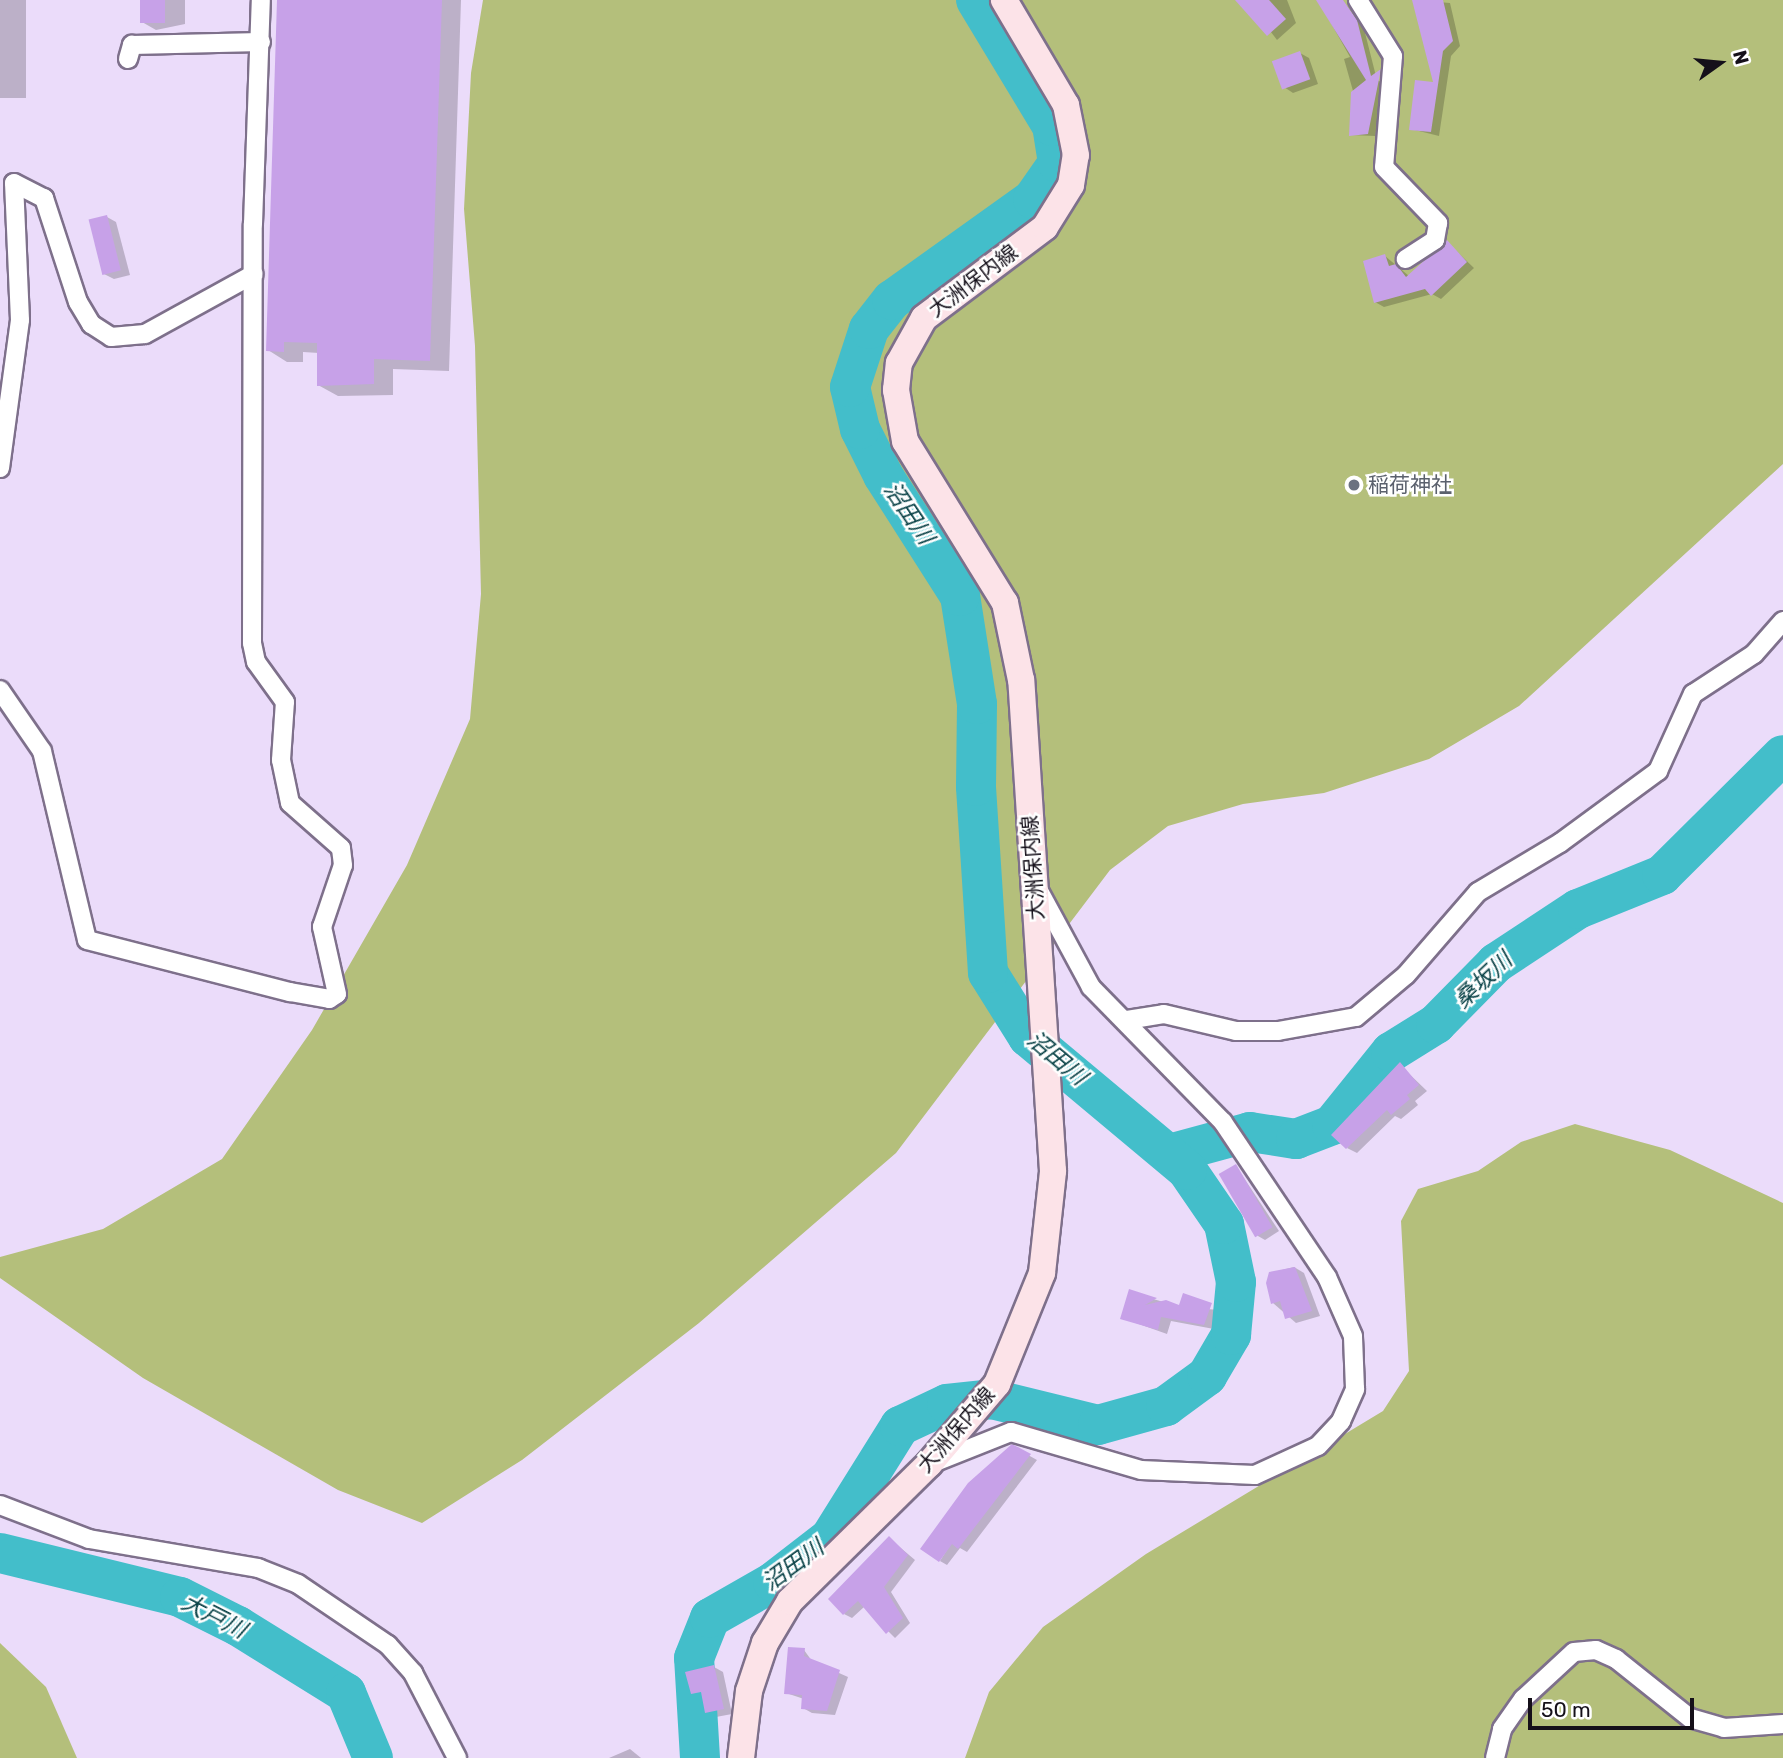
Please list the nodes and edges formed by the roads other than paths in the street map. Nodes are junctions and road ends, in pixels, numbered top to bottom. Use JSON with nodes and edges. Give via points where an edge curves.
{"nodes":[{"id":1,"x":261,"y":0,"type":"edge"},
{"id":2,"x":1004,"y":0,"type":"edge"},
{"id":3,"x":1357,"y":0,"type":"edge"},
{"id":4,"x":261,"y":42,"type":"junction"},
{"id":5,"x":128,"y":59,"type":"dead end"},
{"id":6,"x":1406,"y":258,"type":"dead end"},
{"id":7,"x":254,"y":274,"type":"junction"},
{"id":8,"x":0,"y":468,"type":"edge"},
{"id":9,"x":1783,"y":621,"type":"edge"},
{"id":10,"x":0,"y":690,"type":"edge"},
{"id":11,"x":1034,"y":883,"type":"junction"},
{"id":12,"x":1127,"y":1020,"type":"junction"},
{"id":13,"x":929,"y":1464,"type":"junction"},
{"id":14,"x":0,"y":1505,"type":"edge"},
{"id":15,"x":1783,"y":1724,"type":"edge"},
{"id":16,"x":457,"y":1758,"type":"edge"},
{"id":17,"x":741,"y":1758,"type":"edge"},
{"id":18,"x":1495,"y":1758,"type":"edge"}],
"edges":[{"from":1,"to":4,"type":"street"},
{"from":2,"to":11,"type":"main road","name":"大洲保内線","via":[[1066,105],[1076,155],[1071,186],[1045,227],[924,318],[899,363],[896,402],[905,441],[1005,603],[1021,680]]},
{"from":3,"to":6,"type":"street","via":[[1392,56],[1384,167],[1426,203],[1438,223],[1435,240]]},
{"from":4,"to":5,"type":"street","via":[[132,45]]},
{"from":4,"to":7,"type":"street"},
{"from":7,"to":8,"type":"street","via":[[145,334],[111,337],[91,324],[78,302],[44,198],[14,183],[20,320]]},
{"from":7,"to":10,"type":"street","via":[[252,643],[256,662],[285,702],[281,760],[289,803],[341,848],[343,865],[322,927],[337,994],[329,999],[290,992],[87,940],[42,751]]},
{"from":9,"to":12,"type":"street","via":[[1754,654],[1693,694],[1658,771],[1560,843],[1478,892],[1406,975],[1356,1017],[1278,1031],[1237,1031],[1164,1014]]},
{"from":11,"to":12,"type":"street","via":[[1091,987]]},
{"from":11,"to":13,"type":"main road","name":"大洲保内線","via":[[1053,1171],[1042,1273],[997,1384]]},
{"from":12,"to":13,"type":"street","via":[[1223,1122],[1327,1277],[1353,1336],[1355,1389],[1341,1421],[1318,1446],[1255,1475],[1141,1470],[1011,1432]]},
{"from":13,"to":17,"type":"main road","name":"大洲保内線","via":[[790,1601],[765,1643],[749,1691]]},
{"from":14,"to":16,"type":"street","via":[[89,1539],[258,1568],[298,1584],[397,1654],[420,1684]]},
{"from":15,"to":18,"type":"street","via":[[1724,1728],[1690,1718],[1616,1659],[1596,1650],[1574,1652],[1524,1699],[1502,1729]]}]}
